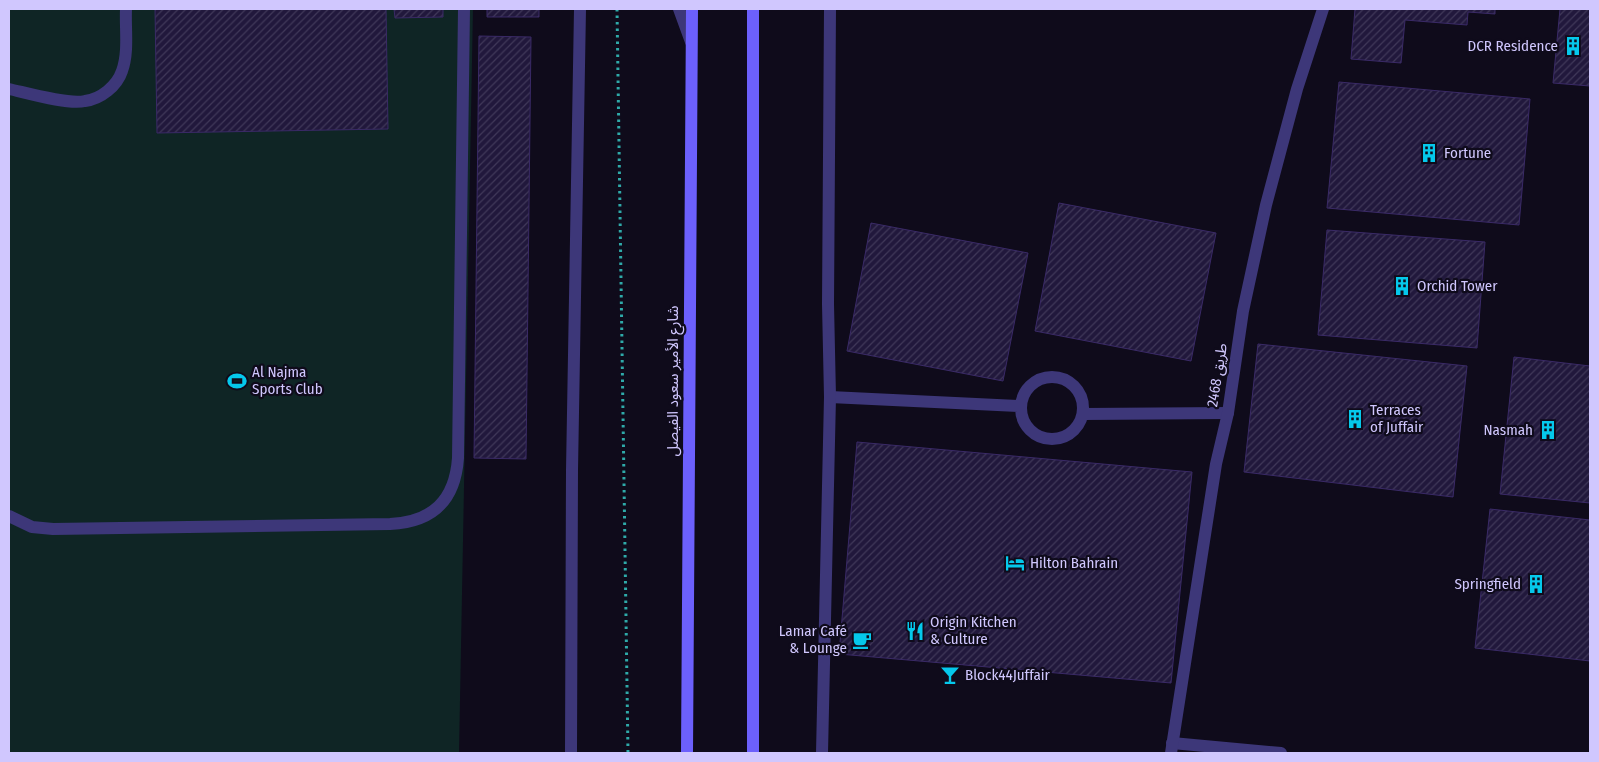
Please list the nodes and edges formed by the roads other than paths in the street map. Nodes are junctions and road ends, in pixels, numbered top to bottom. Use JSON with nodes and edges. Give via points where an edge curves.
{"nodes":[{"id":1,"x":126,"y":9,"type":"edge"},
{"id":2,"x":464,"y":9,"type":"edge"},
{"id":3,"x":580,"y":9,"type":"edge"},
{"id":4,"x":679,"y":9,"type":"edge"},
{"id":5,"x":692,"y":9,"type":"edge"},
{"id":6,"x":753,"y":9,"type":"edge"},
{"id":7,"x":830,"y":9,"type":"edge"},
{"id":8,"x":1323,"y":9,"type":"edge"},
{"id":9,"x":692,"y":43,"type":"junction"},
{"id":10,"x":9,"y":89,"type":"edge"},
{"id":11,"x":830,"y":398,"type":"junction"},
{"id":12,"x":1020,"y":406,"type":"junction"},
{"id":13,"x":1228,"y":413,"type":"junction"},
{"id":14,"x":1083,"y":414,"type":"junction"},
{"id":15,"x":9,"y":516,"type":"edge"},
{"id":16,"x":1171,"y":748,"type":"edge"},
{"id":17,"x":571,"y":753,"type":"edge"},
{"id":18,"x":687,"y":753,"type":"edge"},
{"id":19,"x":753,"y":753,"type":"edge"},
{"id":20,"x":822,"y":753,"type":"edge"},
{"id":21,"x":1281,"y":753,"type":"edge"}],
"edges":[{"from":1,"to":10,"type":"street","via":[[122,71],[114,86],[100,96],[84,102],[68,101]]},
{"from":2,"to":15,"type":"street","via":[[458,458],[457,474],[444,501],[420,520],[405,524],[53,528],[32,527]]},
{"from":3,"to":17,"type":"street"},
{"from":4,"to":9,"type":"street"},
{"from":5,"to":9,"type":"street","name":"شارع الأمير سعود الفيصل"},
{"from":6,"to":19,"type":"street"},
{"from":7,"to":11,"type":"street"},
{"from":8,"to":13,"type":"street","name":"طريق 2468","via":[[1297,89],[1266,205],[1243,311]]},
{"from":9,"to":18,"type":"street","name":"شارع الأمير سعود الفيصل"},
{"from":11,"to":12,"type":"street"},
{"from":11,"to":20,"type":"street"},
{"from":12,"to":14,"type":"street","via":[[1032,432],[1052,440],[1072,432],[1080,424]]},
{"from":12,"to":14,"type":"street","via":[[1033,384],[1053,377],[1064,379],[1080,393]]},
{"from":13,"to":14,"type":"street"},
{"from":13,"to":16,"type":"street","name":"طريق 2468","via":[[1216,464]]},
{"from":16,"to":21,"type":"street"}]}
